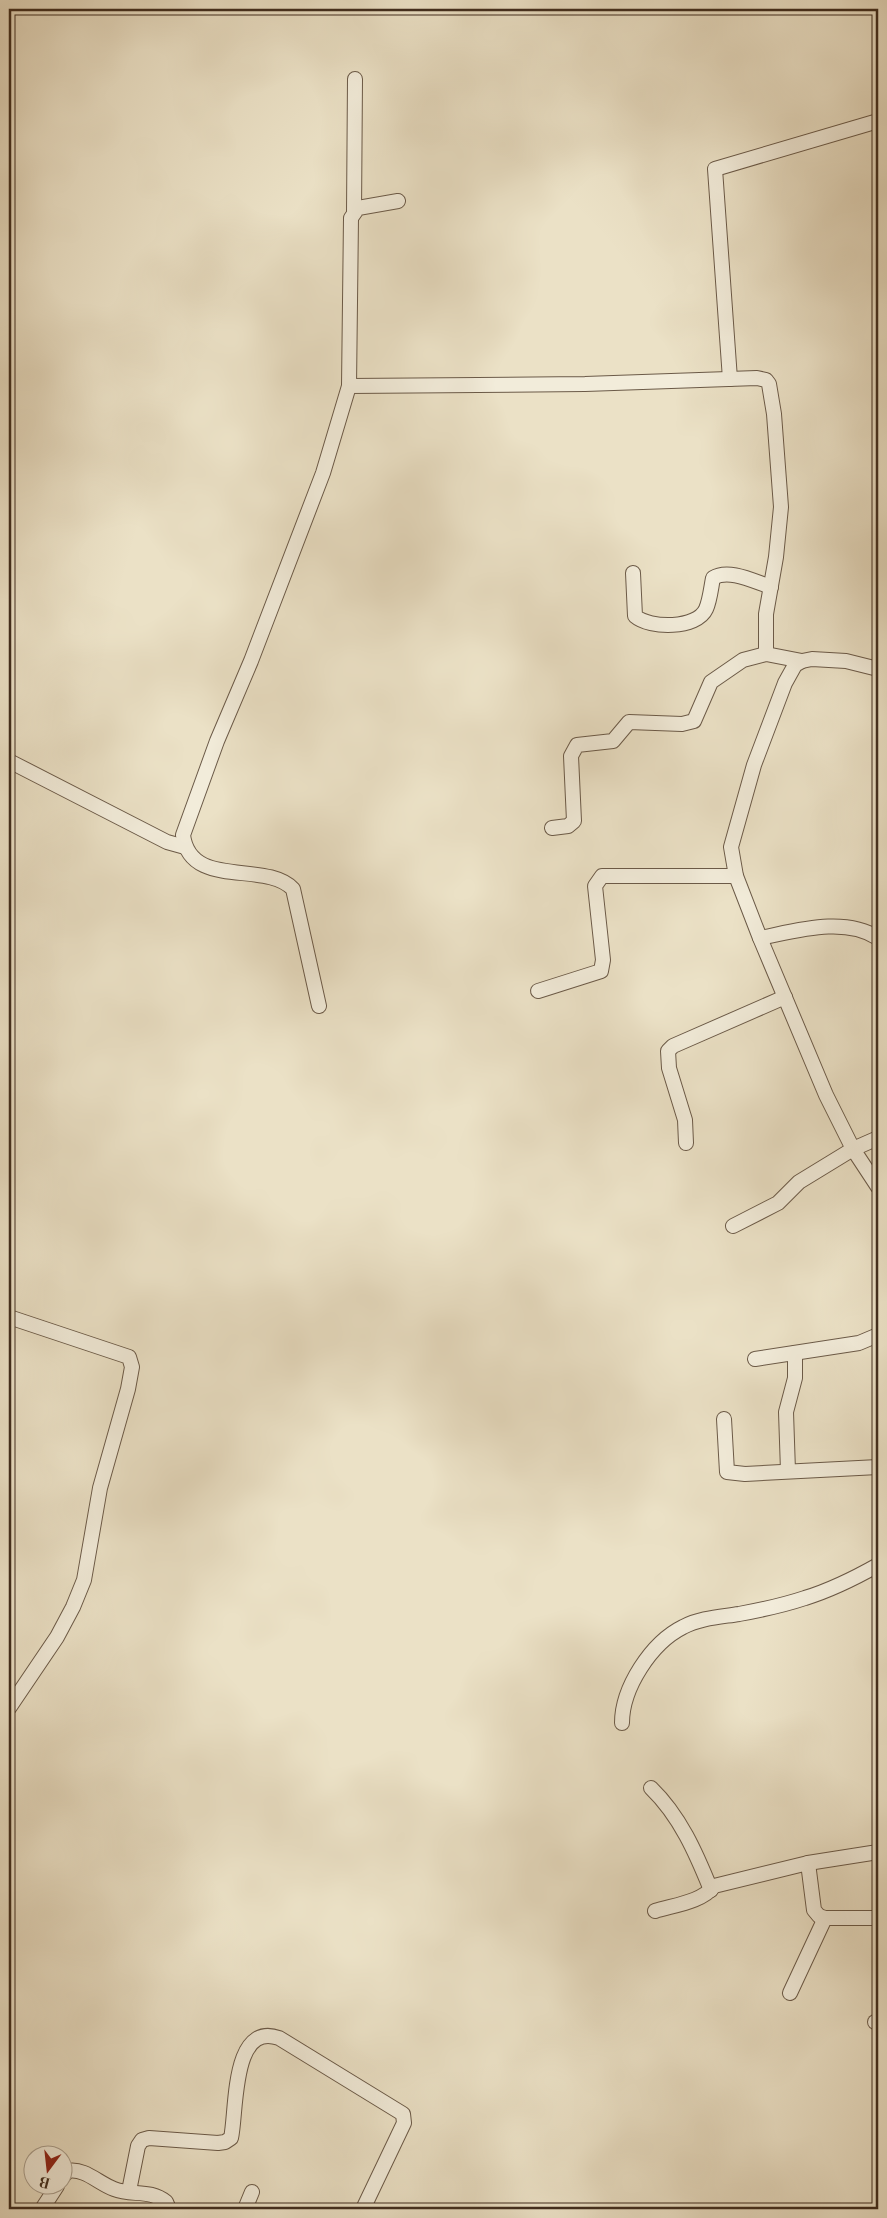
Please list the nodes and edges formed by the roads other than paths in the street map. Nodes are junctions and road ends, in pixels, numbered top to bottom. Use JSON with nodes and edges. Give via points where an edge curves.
{"nodes":[{"id":1,"x":355,"y":79,"type":"dead end"},
{"id":2,"x":878,"y":121,"type":"edge"},
{"id":3,"x":398,"y":201,"type":"dead end"},
{"id":4,"x":354,"y":212,"type":"junction"},
{"id":5,"x":730,"y":379,"type":"junction"},
{"id":6,"x":349,"y":386,"type":"junction"},
{"id":7,"x":633,"y":573,"type":"dead end"},
{"id":8,"x":771,"y":587,"type":"junction"},
{"id":9,"x":766,"y":654,"type":"junction"},
{"id":10,"x":802,"y":660,"type":"junction"},
{"id":11,"x":878,"y":669,"type":"edge"},
{"id":12,"x":9,"y":761,"type":"edge"},
{"id":13,"x":552,"y":828,"type":"dead end"},
{"id":14,"x":185,"y":847,"type":"junction"},
{"id":15,"x":736,"y":876,"type":"junction"},
{"id":16,"x":760,"y":938,"type":"junction"},
{"id":17,"x":878,"y":938,"type":"edge"},
{"id":18,"x":538,"y":992,"type":"dead end"},
{"id":19,"x":785,"y":998,"type":"junction"},
{"id":20,"x":319,"y":1006,"type":"dead end"},
{"id":21,"x":878,"y":1138,"type":"edge"},
{"id":22,"x":686,"y":1143,"type":"dead end"},
{"id":23,"x":853,"y":1149,"type":"junction"},
{"id":24,"x":878,"y":1187,"type":"edge"},
{"id":25,"x":733,"y":1226,"type":"dead end"},
{"id":26,"x":9,"y":1317,"type":"edge"},
{"id":27,"x":878,"y":1335,"type":"edge"},
{"id":28,"x":795,"y":1353,"type":"junction"},
{"id":29,"x":755,"y":1359,"type":"dead end"},
{"id":30,"x":724,"y":1419,"type":"dead end"},
{"id":31,"x":878,"y":1467,"type":"edge"},
{"id":32,"x":788,"y":1471,"type":"junction"},
{"id":33,"x":878,"y":1565,"type":"edge"},
{"id":34,"x":9,"y":1708,"type":"edge"},
{"id":35,"x":622,"y":1723,"type":"dead end"},
{"id":36,"x":651,"y":1788,"type":"dead end"},
{"id":37,"x":878,"y":1852,"type":"edge"},
{"id":38,"x":808,"y":1862,"type":"junction"},
{"id":39,"x":711,"y":1890,"type":"junction"},
{"id":40,"x":655,"y":1911,"type":"dead end"},
{"id":41,"x":825,"y":1918,"type":"junction"},
{"id":42,"x":878,"y":1918,"type":"edge"},
{"id":43,"x":790,"y":1993,"type":"dead end"},
{"id":44,"x":72,"y":2170,"type":"edge"},
{"id":45,"x":129,"y":2191,"type":"junction"},
{"id":46,"x":252,"y":2192,"type":"dead end"},
{"id":47,"x":50,"y":2196,"type":"edge"},
{"id":48,"x":42,"y":2209,"type":"edge"},
{"id":49,"x":169,"y":2209,"type":"edge"},
{"id":50,"x":245,"y":2209,"type":"edge"},
{"id":51,"x":363,"y":2209,"type":"edge"}],
"edges":[{"from":1,"to":4,"type":"street"},
{"from":2,"to":5,"type":"street","via":[[716,169]]},
{"from":3,"to":4,"type":"street","via":[[367,206]]},
{"from":4,"to":6,"type":"street","via":[[351,218]]},
{"from":5,"to":6,"type":"street"},
{"from":5,"to":8,"type":"street","via":[[757,378],[769,384],[781,486],[779,532]]},
{"from":6,"to":14,"type":"street","via":[[322,473],[183,835]]},
{"from":7,"to":8,"type":"street","via":[[635,616],[657,625],[697,618],[706,610],[713,578],[717,576],[729,574]]},
{"from":8,"to":9,"type":"street","via":[[766,614]]},
{"from":9,"to":10,"type":"street"},
{"from":9,"to":13,"type":"street","via":[[743,660],[711,682],[694,721],[682,724],[629,722],[613,741],[578,745],[572,756],[574,822]]},
{"from":10,"to":11,"type":"street","via":[[846,661]]},
{"from":10,"to":15,"type":"street","via":[[795,665],[785,683],[742,802],[731,847]]},
{"from":12,"to":14,"type":"street","via":[[167,842]]},
{"from":14,"to":20,"type":"street","via":[[201,864],[280,879],[293,889]]},
{"from":15,"to":16,"type":"street"},
{"from":15,"to":18,"type":"street","via":[[602,876],[595,886],[603,960],[601,971]]},
{"from":16,"to":17,"type":"street","via":[[840,927]]},
{"from":16,"to":19,"type":"street"},
{"from":19,"to":22,"type":"street","via":[[668,1051],[669,1068],[685,1120]]},
{"from":19,"to":23,"type":"street"},
{"from":21,"to":23,"type":"street"},
{"from":23,"to":24,"type":"street"},
{"from":23,"to":25,"type":"street","via":[[799,1182],[778,1203]]},
{"from":26,"to":34,"type":"street","via":[[129,1357],[132,1367],[100,1488],[84,1580],[74,1608]]},
{"from":27,"to":28,"type":"street","via":[[859,1343]]},
{"from":28,"to":29,"type":"street"},
{"from":28,"to":32,"type":"street","via":[[795,1378],[786,1412]]},
{"from":30,"to":32,"type":"street","via":[[727,1472]]},
{"from":31,"to":32,"type":"street"},
{"from":33,"to":35,"type":"street","via":[[806,1598],[682,1627],[640,1668],[622,1708]]},
{"from":36,"to":39,"type":"street","via":[[682,1827]]},
{"from":37,"to":38,"type":"street"},
{"from":38,"to":39,"type":"street","via":[[714,1886]]},
{"from":38,"to":41,"type":"street","via":[[814,1910]]},
{"from":39,"to":40,"type":"street","via":[[697,1898]]},
{"from":41,"to":42,"type":"street"},
{"from":41,"to":43,"type":"street"},
{"from":44,"to":45,"type":"street","via":[[83,2172],[114,2190]]},
{"from":45,"to":49,"type":"street","via":[[160,2197]]},
{"from":45,"to":51,"type":"street","via":[[142,2140],[218,2143],[230,2138],[241,2062],[260,2036],[269,2035],[403,2114],[404,2122]]},
{"from":46,"to":50,"type":"street"},
{"from":47,"to":48,"type":"street"}]}
